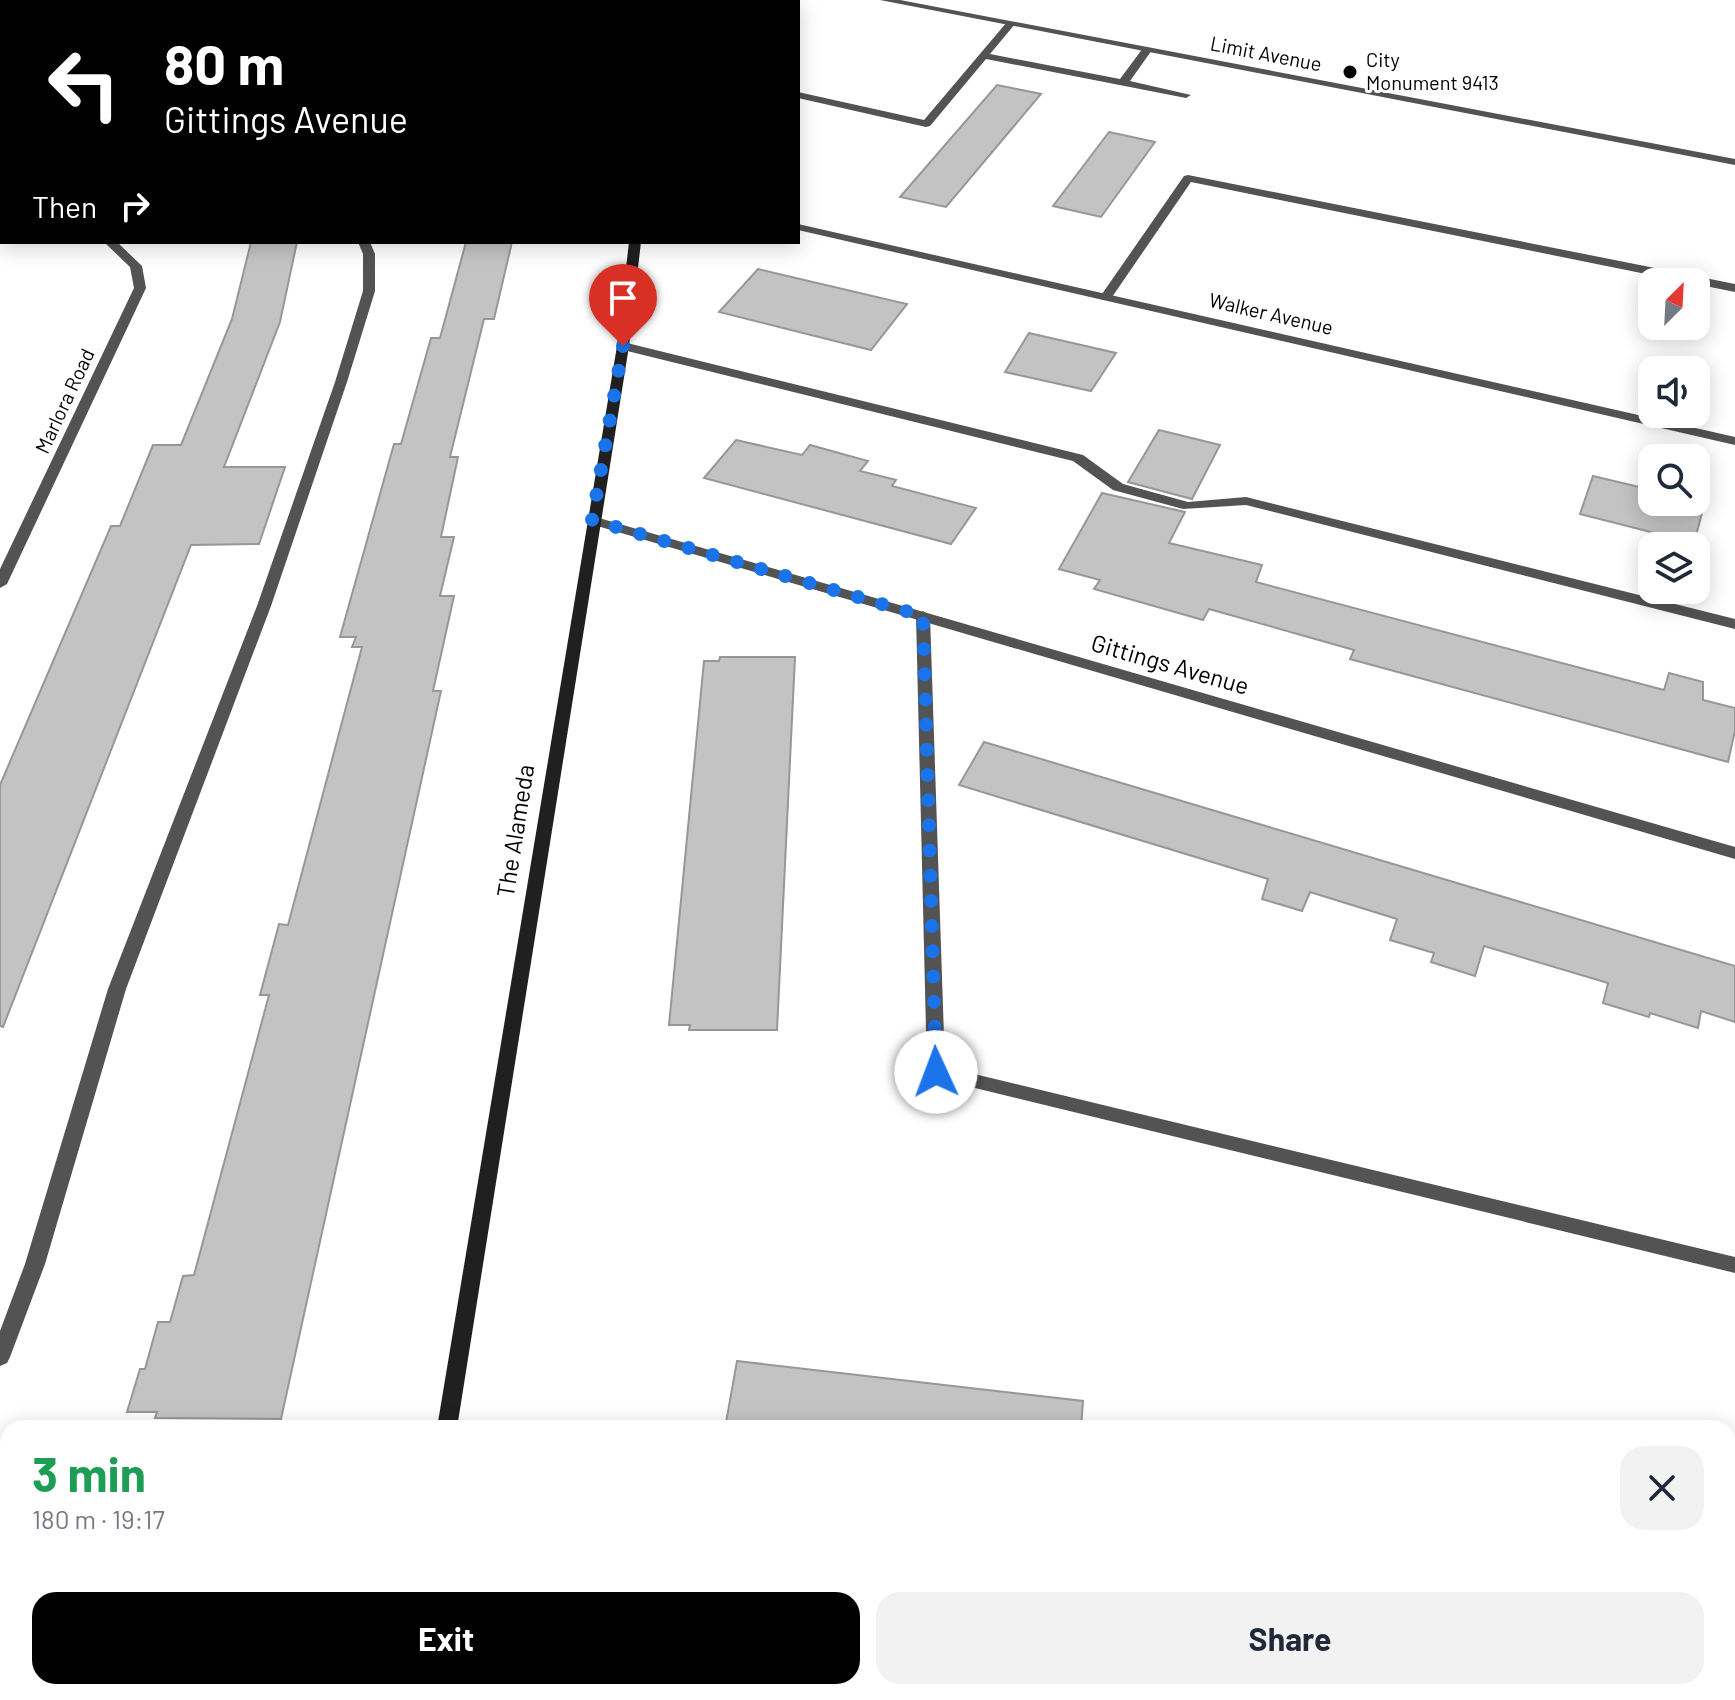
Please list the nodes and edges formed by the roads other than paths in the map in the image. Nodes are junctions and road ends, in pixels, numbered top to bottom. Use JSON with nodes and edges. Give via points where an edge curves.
{"nodes":[{"id":1,"x":885,"y":0,"type":"edge"},
{"id":2,"x":1010,"y":24,"type":"junction"},
{"id":3,"x":1147,"y":50,"type":"junction"},
{"id":4,"x":983,"y":56,"type":"junction"},
{"id":5,"x":1123,"y":83,"type":"junction"},
{"id":6,"x":800,"y":95,"type":"edge"},
{"id":7,"x":1186,"y":95,"type":"dead end"},
{"id":8,"x":1735,"y":162,"type":"edge"},
{"id":9,"x":800,"y":227,"type":"edge"},
{"id":10,"x":112,"y":244,"type":"edge"},
{"id":11,"x":365,"y":244,"type":"edge"},
{"id":12,"x":635,"y":244,"type":"edge"},
{"id":13,"x":1735,"y":288,"type":"edge"},
{"id":14,"x":1106,"y":297,"type":"junction"},
{"id":15,"x":623,"y":346,"type":"junction"},
{"id":16,"x":1735,"y":441,"type":"edge"},
{"id":17,"x":592,"y":520,"type":"junction"},
{"id":18,"x":1,"y":578,"type":"edge"},
{"id":19,"x":923,"y":616,"type":"junction"},
{"id":20,"x":1735,"y":624,"type":"edge"},
{"id":21,"x":1735,"y":853,"type":"edge"},
{"id":22,"x":1735,"y":1265,"type":"edge"},
{"id":23,"x":0,"y":1357,"type":"edge"},
{"id":24,"x":448,"y":1420,"type":"edge"}],
"edges":[{"from":1,"to":2,"type":"street","name":"Limit Avenue"},
{"from":2,"to":3,"type":"street","name":"Limit Avenue"},
{"from":2,"to":4,"type":"street"},
{"from":3,"to":5,"type":"street"},
{"from":3,"to":8,"type":"street","name":"Limit Avenue"},
{"from":4,"to":5,"type":"street"},
{"from":4,"to":6,"type":"street","via":[[926,124]]},
{"from":5,"to":7,"type":"street"},
{"from":9,"to":14,"type":"street","name":"Walker Avenue"},
{"from":10,"to":18,"type":"street","name":"Marlora Road","via":[[136,266],[140,288]]},
{"from":11,"to":23,"type":"street","via":[[369,291],[341,382],[264,606],[117,989],[35,1264]]},
{"from":12,"to":15,"type":"street","name":"The Alameda"},
{"from":13,"to":14,"type":"street","via":[[1188,178]]},
{"from":14,"to":16,"type":"street","name":"Walker Avenue"},
{"from":15,"to":17,"type":"street","name":"The Alameda"},
{"from":15,"to":20,"type":"street","via":[[1078,458],[1118,487],[1188,506],[1246,501]]},
{"from":17,"to":19,"type":"street","name":"Gittings Avenue"},
{"from":17,"to":24,"type":"street","name":"The Alameda"},
{"from":19,"to":21,"type":"street","name":"Gittings Avenue"},
{"from":19,"to":22,"type":"street","via":[[936,1072]]}]}
